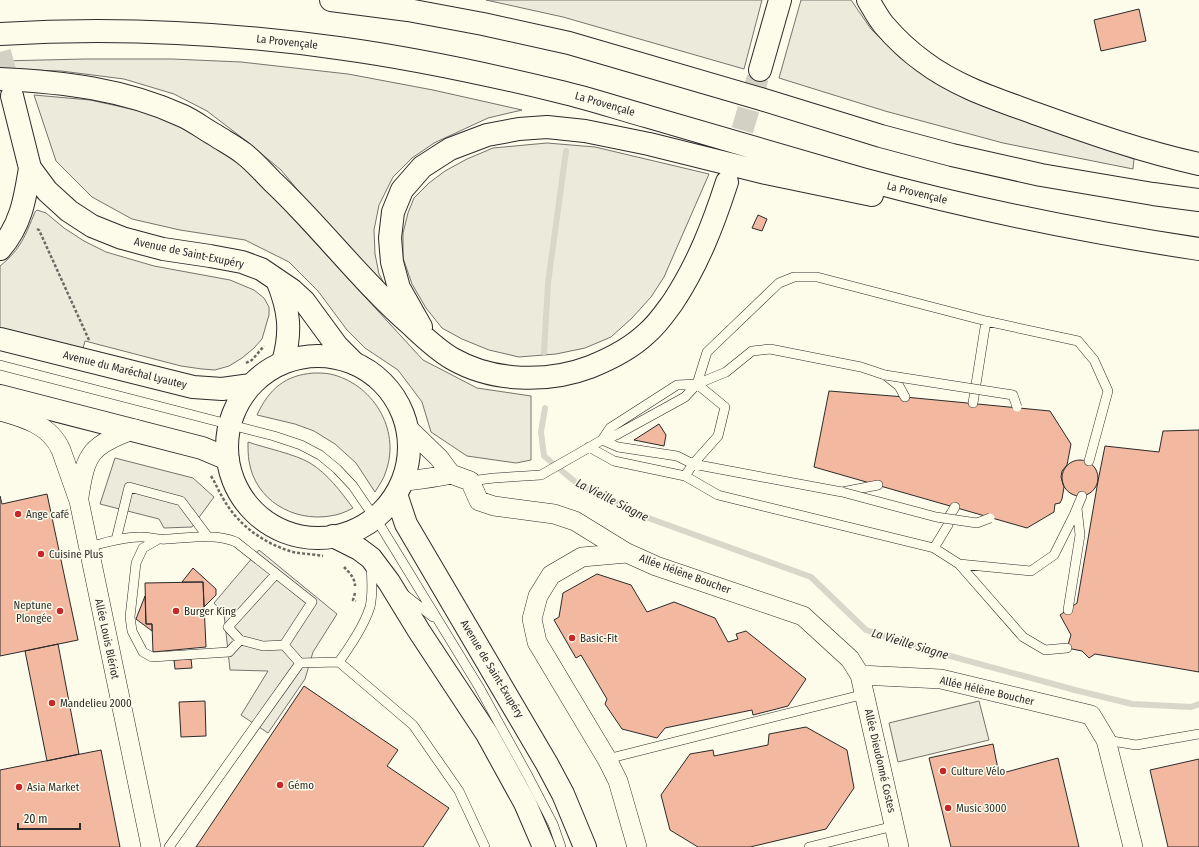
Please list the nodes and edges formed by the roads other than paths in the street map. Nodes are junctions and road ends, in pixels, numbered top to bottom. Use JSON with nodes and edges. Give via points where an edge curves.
{"nodes":[{"id":1,"x":332,"y":0,"type":"edge"},
{"id":2,"x":780,"y":0,"type":"edge"},
{"id":3,"x":868,"y":0,"type":"edge"},
{"id":4,"x":0,"y":34,"type":"edge"},
{"id":5,"x":760,"y":70,"type":"tunnel mouth"},
{"id":6,"x":0,"y":79,"type":"edge"},
{"id":7,"x":12,"y":96,"type":"tunnel mouth"},
{"id":8,"x":1199,"y":164,"type":"edge"},
{"id":9,"x":30,"y":168,"type":"junction"},
{"id":10,"x":727,"y":182,"type":"tunnel mouth"},
{"id":11,"x":1199,"y":200,"type":"edge"},
{"id":12,"x":1010,"y":215,"type":"junction"},
{"id":13,"x":0,"y":249,"type":"edge"},
{"id":14,"x":1199,"y":249,"type":"edge"},
{"id":15,"x":276,"y":280,"type":"junction"},
{"id":16,"x":986,"y":321,"type":"junction"},
{"id":17,"x":0,"y":339,"type":"edge"},
{"id":18,"x":433,"y":344,"type":"junction"},
{"id":19,"x":283,"y":362,"type":"junction"},
{"id":20,"x":354,"y":364,"type":"junction"},
{"id":21,"x":0,"y":365,"type":"edge"},
{"id":22,"x":885,"y":375,"type":"junction"},
{"id":23,"x":697,"y":384,"type":"junction"},
{"id":24,"x":251,"y":385,"type":"junction"},
{"id":25,"x":0,"y":396,"type":"edge"},
{"id":26,"x":906,"y":397,"type":"dead end"},
{"id":27,"x":973,"y":403,"type":"dead end"},
{"id":28,"x":1017,"y":407,"type":"dead end"},
{"id":29,"x":0,"y":411,"type":"edge"},
{"id":30,"x":230,"y":425,"type":"junction"},
{"id":31,"x":407,"y":427,"type":"junction"},
{"id":32,"x":135,"y":429,"type":"junction"},
{"id":33,"x":602,"y":440,"type":"junction"},
{"id":34,"x":589,"y":447,"type":"junction"},
{"id":35,"x":228,"y":459,"type":"junction"},
{"id":36,"x":1089,"y":461,"type":"dead end"},
{"id":37,"x":693,"y":464,"type":"junction"},
{"id":38,"x":451,"y":474,"type":"junction"},
{"id":39,"x":685,"y":476,"type":"junction"},
{"id":40,"x":470,"y":481,"type":"junction"},
{"id":41,"x":878,"y":485,"type":"dead end"},
{"id":42,"x":399,"y":488,"type":"junction"},
{"id":43,"x":842,"y":492,"type":"junction"},
{"id":44,"x":1082,"y":496,"type":"dead end"},
{"id":45,"x":79,"y":501,"type":"junction"},
{"id":46,"x":955,"y":507,"type":"dead end"},
{"id":47,"x":1077,"y":508,"type":"junction"},
{"id":48,"x":990,"y":518,"type":"dead end"},
{"id":49,"x":375,"y":519,"type":"junction"},
{"id":50,"x":333,"y":536,"type":"junction"},
{"id":51,"x":208,"y":537,"type":"junction"},
{"id":52,"x":116,"y":540,"type":"junction"},
{"id":53,"x":157,"y":540,"type":"junction"},
{"id":54,"x":88,"y":547,"type":"junction"},
{"id":55,"x":934,"y":548,"type":"junction"},
{"id":56,"x":626,"y":553,"type":"junction"},
{"id":57,"x":371,"y":558,"type":"junction"},
{"id":58,"x":959,"y":564,"type":"junction"},
{"id":59,"x":276,"y":574,"type":"junction"},
{"id":60,"x":389,"y":582,"type":"junction"},
{"id":61,"x":1068,"y":610,"type":"dead end"},
{"id":62,"x":439,"y":621,"type":"junction"},
{"id":63,"x":240,"y":640,"type":"junction"},
{"id":64,"x":284,"y":645,"type":"junction"},
{"id":65,"x":1067,"y":648,"type":"dead end"},
{"id":66,"x":339,"y":662,"type":"junction"},
{"id":67,"x":300,"y":663,"type":"junction"},
{"id":68,"x":860,"y":675,"type":"junction"},
{"id":69,"x":865,"y":694,"type":"junction"},
{"id":70,"x":1199,"y":734,"type":"edge"},
{"id":71,"x":1106,"y":740,"type":"junction"},
{"id":72,"x":607,"y":759,"type":"junction"},
{"id":73,"x":894,"y":826,"type":"junction"},
{"id":74,"x":151,"y":847,"type":"edge"},
{"id":75,"x":169,"y":847,"type":"edge"},
{"id":76,"x":485,"y":847,"type":"edge"},
{"id":77,"x":544,"y":847,"type":"edge"},
{"id":78,"x":561,"y":847,"type":"edge"},
{"id":79,"x":585,"y":847,"type":"edge"},
{"id":80,"x":637,"y":847,"type":"edge"},
{"id":81,"x":809,"y":847,"type":"edge"},
{"id":82,"x":899,"y":847,"type":"edge"},
{"id":83,"x":1133,"y":847,"type":"edge"}],
"edges":[{"from":1,"to":11,"type":"main road","via":[[408,10],[569,43],[952,155],[1041,175]]},
{"from":2,"to":5,"type":"main road"},
{"from":3,"to":8,"type":"main road","via":[[884,25],[904,45],[925,63],[954,81],[1079,129]]},
{"from":4,"to":12,"type":"main road","name":"La Provençale","via":[[172,33],[336,48],[408,59],[565,93],[861,178]]},
{"from":6,"to":18,"type":"main road","via":[[98,88],[140,99],[184,116],[243,153],[298,205],[386,303]]},
{"from":7,"to":9,"type":"main road","name":"Avenue de Saint-Exupéry"},
{"from":9,"to":13,"type":"main road","via":[[25,199],[17,223]]},
{"from":9,"to":15,"type":"main road","name":"Avenue de Saint-Exupéry","via":[[47,191],[69,211],[92,226],[122,238],[163,249],[242,262],[261,269]]},
{"from":10,"to":18,"type":"main road","via":[[700,256],[682,288],[648,334],[623,351],[578,372],[525,379],[473,368],[454,360]]},
{"from":12,"to":14,"type":"main road","name":"La Provençale","via":[[1120,237]]},
{"from":12,"to":18,"type":"main road","via":[[904,201],[766,173],[585,131],[548,127],[487,135],[450,149],[422,166],[402,190],[393,212],[390,238],[392,262],[399,288]]},
{"from":15,"to":19,"type":"main road","via":[[283,296],[289,324]]},
{"from":15,"to":20,"type":"main road","name":"Avenue de Saint-Exupéry","via":[[304,301],[337,346]]},
{"from":16,"to":23,"type":"lane","via":[[817,277],[794,277],[779,283],[706,352]]},
{"from":16,"to":27,"type":"lane"},
{"from":16,"to":36,"type":"lane","via":[[1078,341],[1094,360],[1108,391]]},
{"from":17,"to":24,"type":"main road","name":"Avenue du Maréchal Lyautey","via":[[193,387],[222,389]]},
{"from":19,"to":20,"type":"main road","via":[[316,355]]},
{"from":19,"to":24,"type":"main road","via":[[264,373]]},
{"from":20,"to":31,"type":"main road","via":[[378,379],[396,401]]},
{"from":21,"to":30,"type":"lane"},
{"from":22,"to":23,"type":"lane","via":[[861,367],[770,349],[752,351],[726,372]]},
{"from":22,"to":26,"type":"lane","via":[[899,386]]},
{"from":22,"to":28,"type":"lane","bridge":true,"via":[[1013,395]]},
{"from":23,"to":33,"type":"lane","via":[[685,397],[616,435]]},
{"from":23,"to":33,"type":"lane","via":[[677,385],[610,428]]},
{"from":23,"to":37,"type":"lane","via":[[725,407],[718,436]]},
{"from":24,"to":30,"type":"main road","via":[[236,408]]},
{"from":25,"to":32,"type":"main road"},
{"from":29,"to":45,"type":"street","via":[[37,424],[48,432],[59,445]]},
{"from":30,"to":35,"type":"main road"},
{"from":30,"to":49,"type":"lane","via":[[301,445],[320,455],[353,486]]},
{"from":31,"to":38,"type":"street","via":[[439,458]]},
{"from":31,"to":42,"type":"main road","via":[[408,455]]},
{"from":32,"to":35,"type":"main road","via":[[202,448]]},
{"from":32,"to":45,"type":"street","via":[[102,443],[90,454],[83,470]]},
{"from":33,"to":34,"type":"lane"},
{"from":33,"to":37,"type":"lane","via":[[618,447],[677,456]]},
{"from":34,"to":39,"type":"lane","via":[[614,462]]},
{"from":34,"to":40,"type":"lane","via":[[541,475]]},
{"from":35,"to":50,"type":"main road","via":[[234,484],[250,507],[267,522],[287,532],[308,536]]},
{"from":37,"to":39,"type":"lane"},
{"from":37,"to":43,"type":"lane"},
{"from":38,"to":40,"type":"street"},
{"from":38,"to":42,"type":"street","via":[[422,478]]},
{"from":39,"to":55,"type":"lane","via":[[718,495]]},
{"from":40,"to":56,"type":"street","name":"Allée Hélène Boucher","via":[[479,501],[494,506],[554,514],[575,522]]},
{"from":41,"to":43,"type":"lane"},
{"from":42,"to":49,"type":"main road","via":[[389,505]]},
{"from":42,"to":79,"type":"main road","name":"Avenue de Saint-Exupéry","via":[[406,524],[513,703],[563,794]]},
{"from":43,"to":48,"type":"lane","bridge":true,"via":[[936,517],[977,523]]},
{"from":44,"to":47,"type":"lane"},
{"from":45,"to":54,"type":"street","name":"Allée Louis Blériot"},
{"from":46,"to":55,"type":"lane"},
{"from":47,"to":58,"type":"lane","via":[[1054,555],[1031,571]]},
{"from":47,"to":61,"type":"lane","via":[[1080,535]]},
{"from":49,"to":50,"type":"main road","via":[[346,533]]},
{"from":49,"to":62,"type":"lane"},
{"from":50,"to":57,"type":"main road"},
{"from":51,"to":52,"type":"lane","via":[[181,501],[129,487]]},
{"from":51,"to":53,"type":"lane"},
{"from":51,"to":59,"type":"lane","via":[[227,538],[236,542]]},
{"from":52,"to":53,"type":"lane","via":[[142,537]]},
{"from":52,"to":54,"type":"lane"},
{"from":53,"to":63,"type":"lane","via":[[143,548],[136,563],[130,617],[132,631],[143,652],[152,657],[229,652]]},
{"from":54,"to":74,"type":"street","name":"Allée Louis Blériot"},
{"from":55,"to":58,"type":"lane"},
{"from":56,"to":68,"type":"street","name":"Allée Hélène Boucher","via":[[656,566],[803,616],[850,659]]},
{"from":56,"to":72,"type":"street","name":"Allée Hélène Boucher","via":[[582,557],[551,575],[538,596],[532,619],[537,642]]},
{"from":57,"to":60,"type":"main road"},
{"from":57,"to":66,"type":"lane","via":[[370,607],[358,633]]},
{"from":58,"to":65,"type":"lane","via":[[1023,637],[1045,650]]},
{"from":59,"to":63,"type":"lane","via":[[228,627]]},
{"from":59,"to":64,"type":"lane","via":[[312,602]]},
{"from":60,"to":62,"type":"lane"},
{"from":60,"to":77,"type":"main road","via":[[487,734],[525,803]]},
{"from":62,"to":78,"type":"lane","via":[[528,776],[553,824]]},
{"from":63,"to":64,"type":"lane","via":[[263,646]]},
{"from":64,"to":67,"type":"lane"},
{"from":66,"to":67,"type":"lane"},
{"from":66,"to":76,"type":"lane","via":[[412,725],[459,791]]},
{"from":67,"to":75,"type":"lane"},
{"from":68,"to":69,"type":"street","name":"Allée Dieudonné Costes"},
{"from":68,"to":71,"type":"street","name":"Allée Hélène Boucher","via":[[941,680],[1091,715]]},
{"from":69,"to":72,"type":"lane"},
{"from":69,"to":73,"type":"street","name":"Allée Dieudonné Costes"},
{"from":70,"to":71,"type":"lane","via":[[1136,745]]},
{"from":71,"to":83,"type":"street","name":"Allée Hélène Boucher"},
{"from":72,"to":80,"type":"street","name":"Allée Hélène Boucher","via":[[618,781]]},
{"from":73,"to":81,"type":"lane"},
{"from":73,"to":82,"type":"street","name":"Allée Dieudonné Costes"}]}
